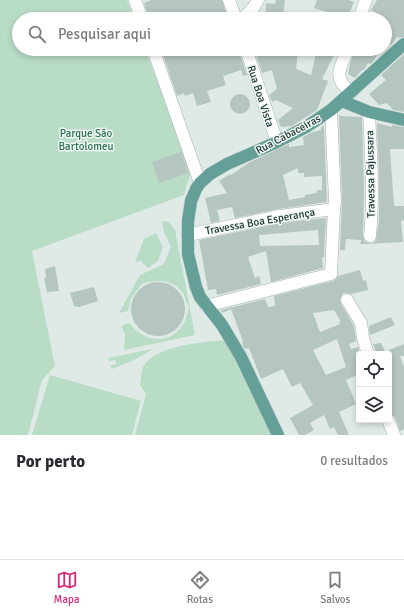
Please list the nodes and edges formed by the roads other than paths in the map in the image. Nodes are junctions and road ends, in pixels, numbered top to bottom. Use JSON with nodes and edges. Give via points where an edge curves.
{"nodes":[{"id":1,"x":135,"y":0,"type":"edge"},
{"id":2,"x":229,"y":0,"type":"edge"},
{"id":3,"x":258,"y":0,"type":"edge"},
{"id":4,"x":366,"y":0,"type":"edge"},
{"id":5,"x":139,"y":12,"type":"edge"},
{"id":6,"x":233,"y":12,"type":"edge"},
{"id":7,"x":250,"y":12,"type":"edge"},
{"id":8,"x":361,"y":12,"type":"edge"},
{"id":9,"x":404,"y":44,"type":"edge"},
{"id":10,"x":392,"y":55,"type":"edge"},
{"id":11,"x":155,"y":56,"type":"edge"},
{"id":12,"x":248,"y":56,"type":"edge"},
{"id":13,"x":345,"y":56,"type":"edge"},
{"id":14,"x":391,"y":56,"type":"edge"},
{"id":15,"x":351,"y":92,"type":"junction"},
{"id":16,"x":342,"y":101,"type":"junction"},
{"id":17,"x":331,"y":110,"type":"junction"},
{"id":18,"x":369,"y":112,"type":"junction"},
{"id":19,"x":404,"y":120,"type":"edge"},
{"id":20,"x":277,"y":142,"type":"junction"},
{"id":21,"x":200,"y":182,"type":"junction"},
{"id":22,"x":334,"y":209,"type":"junction"},
{"id":23,"x":188,"y":235,"type":"junction"},
{"id":24,"x":370,"y":236,"type":"dead end"},
{"id":25,"x":347,"y":300,"type":"dead end"},
{"id":26,"x":206,"y":306,"type":"junction"},
{"id":27,"x":367,"y":351,"type":"edge"},
{"id":28,"x":389,"y":423,"type":"edge"},
{"id":29,"x":278,"y":435,"type":"edge"},
{"id":30,"x":394,"y":435,"type":"edge"}],
"edges":[{"from":1,"to":5,"type":"street"},
{"from":2,"to":6,"type":"street"},
{"from":3,"to":7,"type":"street"},
{"from":4,"to":8,"type":"street"},
{"from":9,"to":10,"type":"main road","name":"Rua Cabaceiras"},
{"from":11,"to":21,"type":"street"},
{"from":12,"to":20,"type":"street","name":"Rua Boa Vista"},
{"from":13,"to":15,"type":"street","via":[[339,76],[342,84]]},
{"from":14,"to":15,"type":"main road","name":"Rua Cabaceiras"},
{"from":15,"to":16,"type":"main road","name":"Rua Cabaceiras"},
{"from":16,"to":17,"type":"main road","name":"Rua Cabaceiras"},
{"from":16,"to":18,"type":"main road"},
{"from":17,"to":20,"type":"main road","name":"Rua Cabaceiras"},
{"from":17,"to":22,"type":"street"},
{"from":18,"to":19,"type":"main road"},
{"from":18,"to":24,"type":"street","name":"Travessa Pajussara","via":[[372,174]]},
{"from":20,"to":21,"type":"main road","name":"Rua Cabaceiras","via":[[228,164]]},
{"from":21,"to":23,"type":"main road","via":[[189,209]]},
{"from":22,"to":23,"type":"street","name":"Travessa Boa Esperança","via":[[280,216]]},
{"from":22,"to":26,"type":"street","via":[[331,274]]},
{"from":23,"to":26,"type":"main road","via":[[192,273]]},
{"from":25,"to":27,"type":"street","via":[[361,323],[362,338]]},
{"from":26,"to":29,"type":"main road","via":[[222,325],[241,357]]},
{"from":28,"to":30,"type":"street"}]}
